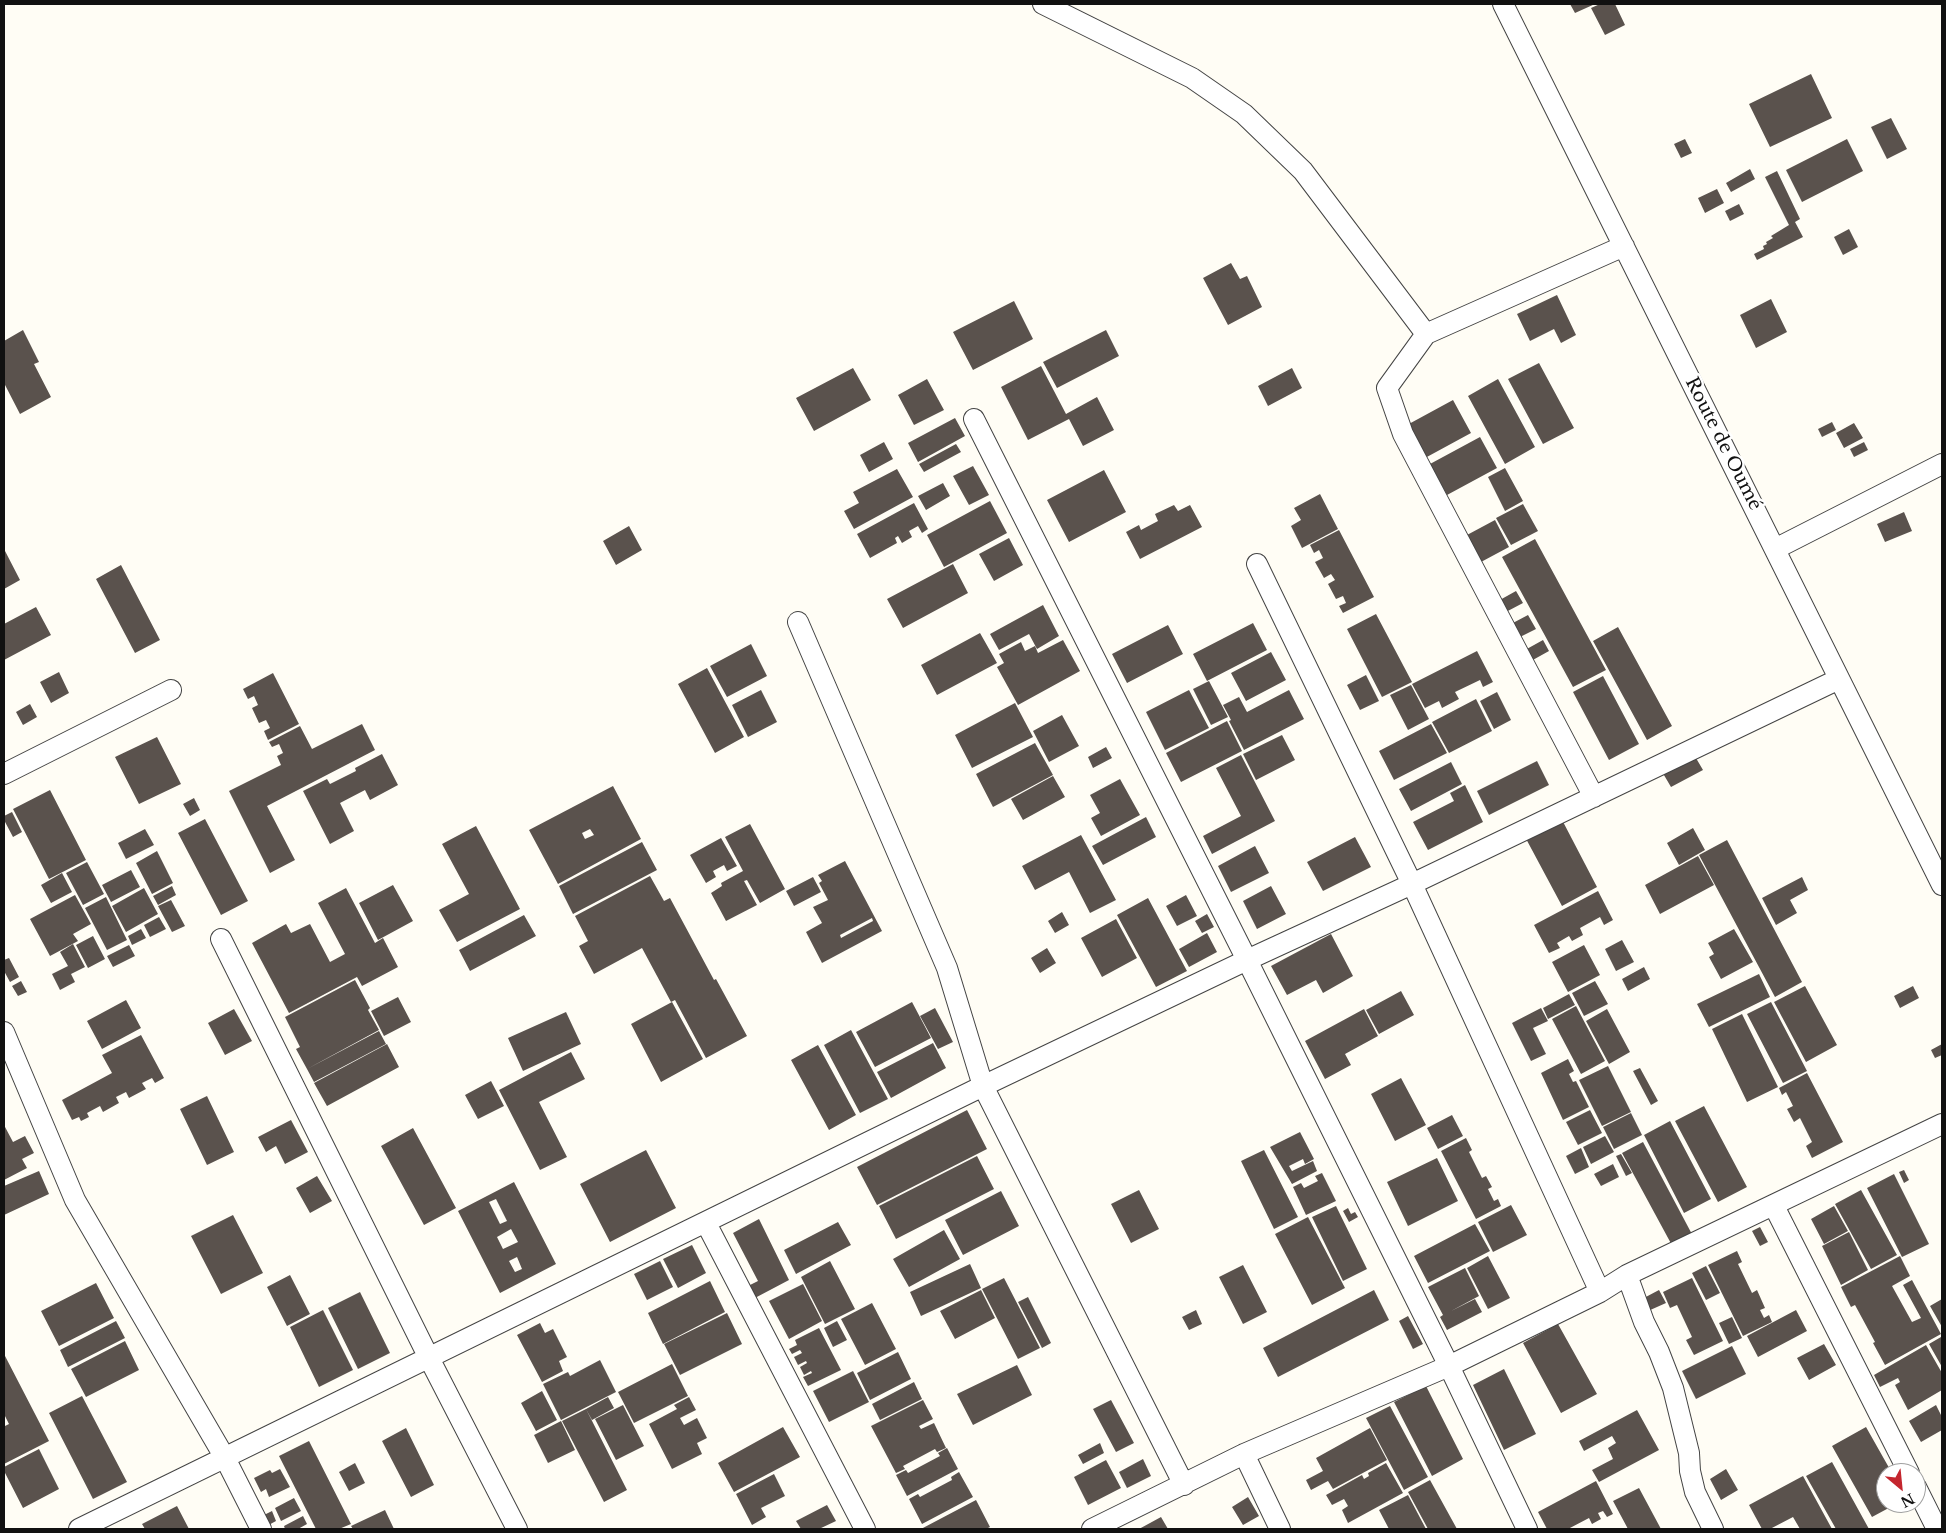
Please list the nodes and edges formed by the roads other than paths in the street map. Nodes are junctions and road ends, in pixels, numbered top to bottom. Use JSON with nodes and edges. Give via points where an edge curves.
{"nodes":[{"id":1,"x":1042,"y":4,"type":"edge"},
{"id":2,"x":1503,"y":4,"type":"edge"},
{"id":3,"x":1624,"y":246,"type":"junction"},
{"id":4,"x":1426,"y":334,"type":"junction"},
{"id":5,"x":974,"y":419,"type":"dead end"},
{"id":6,"x":1942,"y":464,"type":"edge"},
{"id":7,"x":1775,"y":549,"type":"junction"},
{"id":8,"x":1257,"y":564,"type":"dead end"},
{"id":9,"x":798,"y":622,"type":"dead end"},
{"id":10,"x":1840,"y":679,"type":"junction"},
{"id":11,"x":170,"y":690,"type":"dead end"},
{"id":12,"x":4,"y":774,"type":"edge"},
{"id":13,"x":1594,"y":797,"type":"junction"},
{"id":14,"x":1412,"y":884,"type":"junction"},
{"id":15,"x":1942,"y":885,"type":"edge"},
{"id":16,"x":221,"y":939,"type":"dead end"},
{"id":17,"x":1247,"y":960,"type":"junction"},
{"id":18,"x":4,"y":1035,"type":"edge"},
{"id":19,"x":982,"y":1086,"type":"junction"},
{"id":20,"x":1942,"y":1124,"type":"edge"},
{"id":21,"x":1774,"y":1206,"type":"junction"},
{"id":22,"x":706,"y":1223,"type":"junction"},
{"id":23,"x":1627,"y":1275,"type":"junction"},
{"id":24,"x":1600,"y":1292,"type":"junction"},
{"id":25,"x":429,"y":1358,"type":"junction"},
{"id":26,"x":1449,"y":1366,"type":"junction"},
{"id":27,"x":1244,"y":1454,"type":"junction"},
{"id":28,"x":225,"y":1458,"type":"junction"},
{"id":29,"x":1904,"y":1463,"type":"edge"},
{"id":30,"x":1184,"y":1485,"type":"junction"},
{"id":31,"x":1926,"y":1507,"type":"edge"},
{"id":32,"x":79,"y":1529,"type":"edge"},
{"id":33,"x":261,"y":1529,"type":"edge"},
{"id":34,"x":518,"y":1529,"type":"edge"},
{"id":35,"x":866,"y":1529,"type":"edge"},
{"id":36,"x":1092,"y":1529,"type":"edge"},
{"id":37,"x":1280,"y":1529,"type":"edge"},
{"id":38,"x":1527,"y":1529,"type":"edge"},
{"id":39,"x":1713,"y":1529,"type":"edge"},
{"id":40,"x":1937,"y":1529,"type":"edge"}],
"edges":[{"from":1,"to":4,"type":"street","via":[[1192,78],[1244,114],[1303,171]]},
{"from":2,"to":3,"type":"street","name":"Route de Oumé"},
{"from":3,"to":4,"type":"street"},
{"from":3,"to":7,"type":"street","name":"Route de Oumé"},
{"from":4,"to":13,"type":"street","via":[[1387,388],[1403,434]]},
{"from":5,"to":17,"type":"street"},
{"from":6,"to":7,"type":"street"},
{"from":7,"to":10,"type":"street","name":"Route de Oumé"},
{"from":8,"to":14,"type":"street"},
{"from":9,"to":19,"type":"street","via":[[947,968]]},
{"from":10,"to":13,"type":"street"},
{"from":10,"to":15,"type":"street","name":"Route de Oumé"},
{"from":11,"to":12,"type":"street"},
{"from":13,"to":14,"type":"street"},
{"from":14,"to":17,"type":"street"},
{"from":14,"to":24,"type":"street"},
{"from":16,"to":25,"type":"street"},
{"from":17,"to":19,"type":"street"},
{"from":17,"to":26,"type":"street"},
{"from":18,"to":28,"type":"street","via":[[76,1200]]},
{"from":19,"to":22,"type":"street"},
{"from":19,"to":30,"type":"street"},
{"from":20,"to":21,"type":"street"},
{"from":21,"to":23,"type":"street"},
{"from":21,"to":29,"type":"street"},
{"from":22,"to":25,"type":"street"},
{"from":22,"to":35,"type":"street"},
{"from":23,"to":24,"type":"street"},
{"from":23,"to":39,"type":"street","via":[[1673,1388],[1695,1492]]},
{"from":24,"to":26,"type":"street"},
{"from":25,"to":28,"type":"street"},
{"from":25,"to":34,"type":"street"},
{"from":26,"to":27,"type":"street"},
{"from":26,"to":38,"type":"street"},
{"from":27,"to":30,"type":"street"},
{"from":27,"to":37,"type":"street"},
{"from":28,"to":32,"type":"street"},
{"from":28,"to":33,"type":"street"},
{"from":30,"to":36,"type":"street"},
{"from":31,"to":40,"type":"street"}]}
